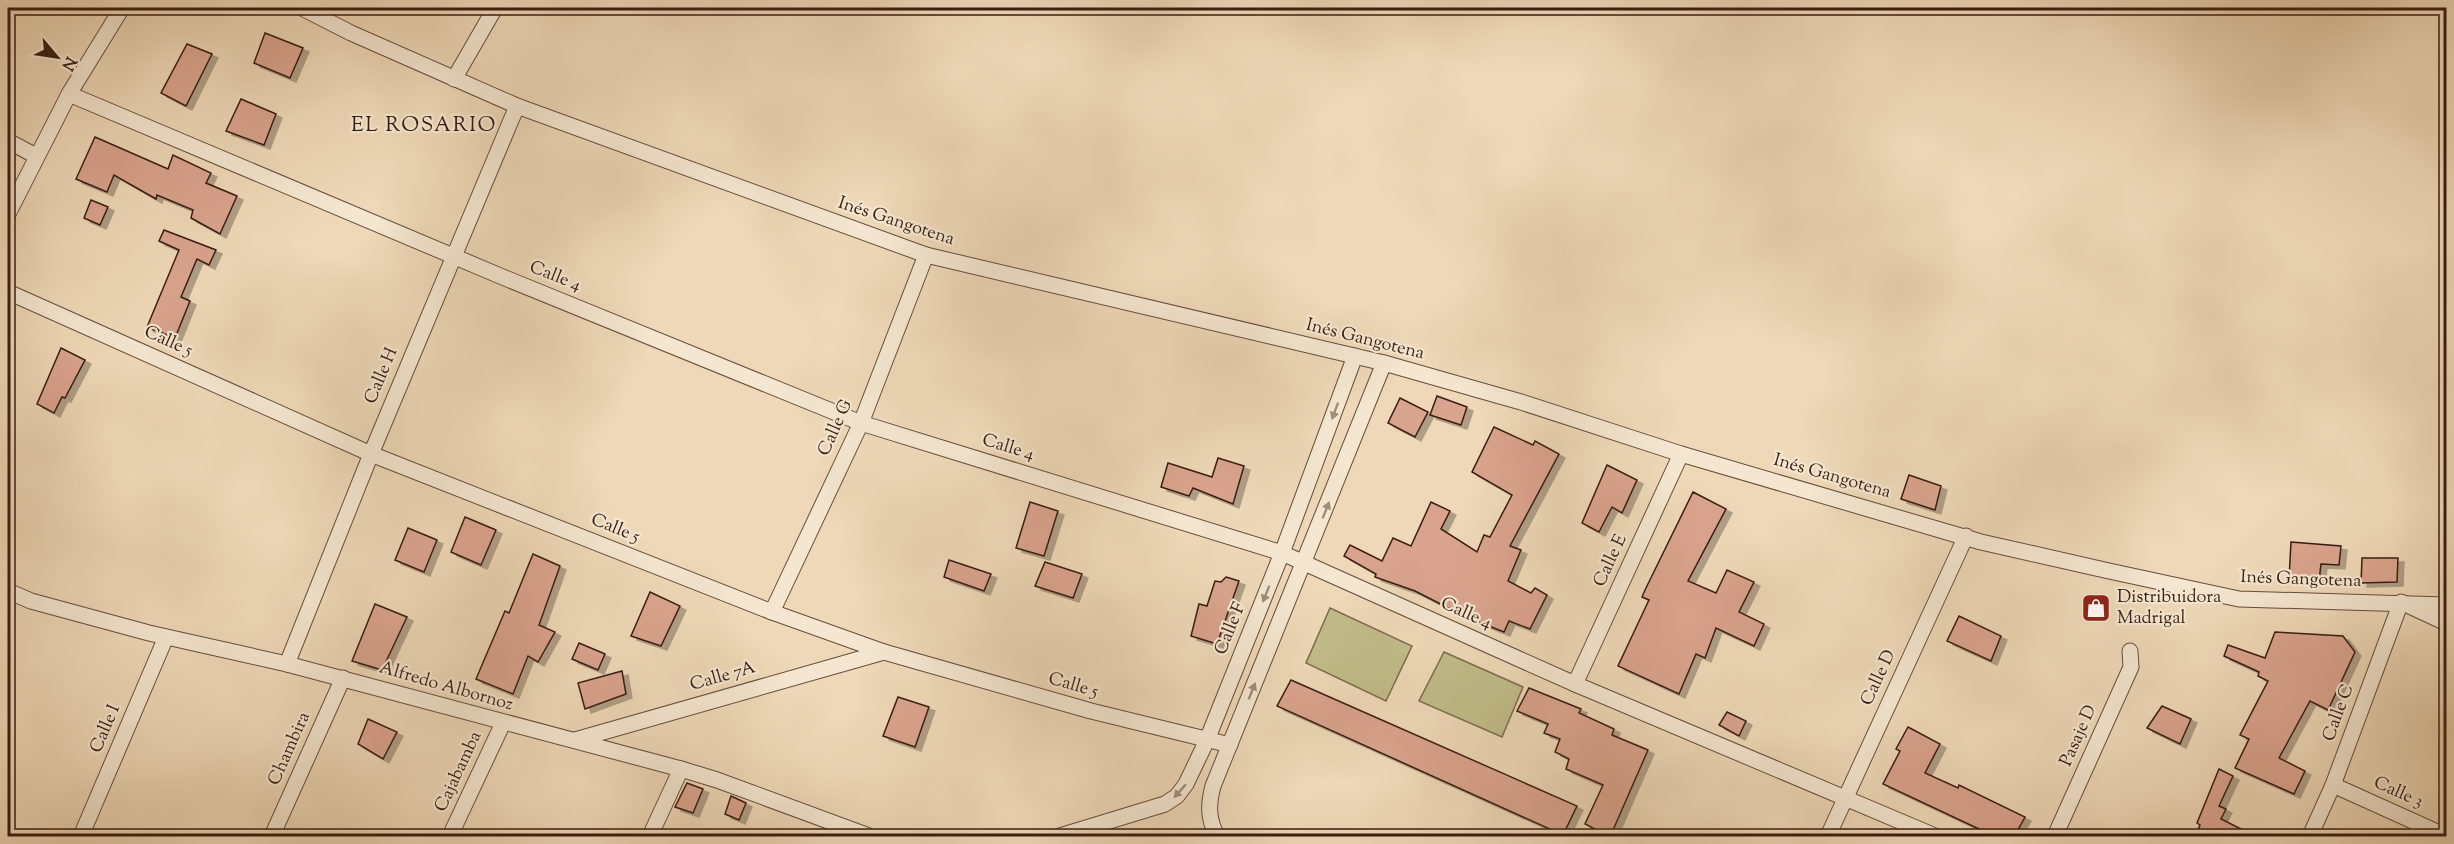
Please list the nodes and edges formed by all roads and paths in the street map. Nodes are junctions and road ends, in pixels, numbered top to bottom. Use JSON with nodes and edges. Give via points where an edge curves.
{"nodes":[{"id":1,"x":122,"y":8,"type":"edge"},
{"id":2,"x":302,"y":8,"type":"edge"},
{"id":3,"x":495,"y":8,"type":"edge"},
{"id":4,"x":454,"y":79,"type":"junction"},
{"id":5,"x":69,"y":94,"type":"junction"},
{"id":6,"x":517,"y":106,"type":"junction"},
{"id":7,"x":8,"y":141,"type":"edge"},
{"id":8,"x":36,"y":156,"type":"junction"},
{"id":9,"x":8,"y":214,"type":"edge"},
{"id":10,"x":926,"y":255,"type":"junction"},
{"id":11,"x":453,"y":256,"type":"junction"},
{"id":12,"x":8,"y":291,"type":"edge"},
{"id":13,"x":1355,"y":356,"type":"junction"},
{"id":14,"x":1384,"y":363,"type":"junction"},
{"id":15,"x":861,"y":423,"type":"junction"},
{"id":16,"x":371,"y":454,"type":"junction"},
{"id":17,"x":1681,"y":454,"type":"junction"},
{"id":18,"x":1966,"y":536,"type":"junction"},
{"id":19,"x":1282,"y":553,"type":"junction"},
{"id":20,"x":1305,"y":562,"type":"junction"},
{"id":21,"x":8,"y":591,"type":"edge"},
{"id":22,"x":2401,"y":602,"type":"junction"},
{"id":23,"x":2446,"y":605,"type":"edge"},
{"id":24,"x":772,"y":612,"type":"junction"},
{"id":25,"x":2446,"y":623,"type":"edge"},
{"id":26,"x":166,"y":637,"type":"junction"},
{"id":27,"x":2130,"y":651,"type":"dead end"},
{"id":28,"x":884,"y":652,"type":"junction"},
{"id":29,"x":287,"y":664,"type":"junction"},
{"id":30,"x":343,"y":678,"type":"junction"},
{"id":31,"x":1575,"y":684,"type":"junction"},
{"id":32,"x":503,"y":723,"type":"junction"},
{"id":33,"x":1207,"y":740,"type":"junction"},
{"id":34,"x":574,"y":741,"type":"junction"},
{"id":35,"x":1230,"y":745,"type":"junction"},
{"id":36,"x":681,"y":769,"type":"junction"},
{"id":37,"x":2333,"y":785,"type":"junction"},
{"id":38,"x":1845,"y":799,"type":"junction"},
{"id":39,"x":2446,"y":836,"type":"edge"},
{"id":40,"x":81,"y":837,"type":"edge"},
{"id":41,"x":272,"y":837,"type":"edge"},
{"id":42,"x":450,"y":837,"type":"edge"},
{"id":43,"x":650,"y":837,"type":"edge"},
{"id":44,"x":869,"y":837,"type":"edge"},
{"id":45,"x":1060,"y":837,"type":"edge"},
{"id":46,"x":1218,"y":837,"type":"edge"},
{"id":47,"x":1828,"y":837,"type":"edge"},
{"id":48,"x":1935,"y":837,"type":"edge"},
{"id":49,"x":2055,"y":837,"type":"edge"},
{"id":50,"x":2310,"y":837,"type":"edge"}],
"edges":[{"from":1,"to":5,"type":"street"},
{"from":2,"to":4,"type":"street","name":"Inés Gangotena"},
{"from":3,"to":4,"type":"street"},
{"from":4,"to":6,"type":"street","name":"Inés Gangotena"},
{"from":5,"to":8,"type":"street"},
{"from":5,"to":11,"type":"street","name":"Calle 4"},
{"from":6,"to":10,"type":"street","name":"Inés Gangotena"},
{"from":6,"to":11,"type":"street","name":"Calle H"},
{"from":7,"to":8,"type":"street"},
{"from":8,"to":9,"type":"street"},
{"from":10,"to":13,"type":"street","name":"Inés Gangotena"},
{"from":10,"to":15,"type":"street","name":"Calle G"},
{"from":11,"to":15,"type":"street","name":"Calle 4"},
{"from":11,"to":16,"type":"street","name":"Calle H"},
{"from":12,"to":16,"type":"street","name":"Calle 5"},
{"from":13,"to":14,"type":"street","name":"Inés Gangotena"},
{"from":13,"to":19,"type":"street","name":"Calle F","one_way":true},
{"from":14,"to":17,"type":"street","name":"Inés Gangotena"},
{"from":20,"to":14,"type":"street","one_way":true},
{"from":15,"to":19,"type":"street","name":"Calle 4"},
{"from":15,"to":24,"type":"street","name":"Calle G"},
{"from":16,"to":24,"type":"street","name":"Calle 5"},
{"from":16,"to":29,"type":"street","name":"Calle H"},
{"from":17,"to":18,"type":"street","name":"Inés Gangotena"},
{"from":17,"to":31,"type":"street","name":"Calle E"},
{"from":18,"to":22,"type":"street","name":"Inés Gangotena","via":[[2239,599]]},
{"from":18,"to":38,"type":"street","name":"Calle D"},
{"from":19,"to":20,"type":"street","name":"Calle 4"},
{"from":19,"to":33,"type":"street","name":"Calle F","one_way":true},
{"from":20,"to":31,"type":"street","name":"Calle 4"},
{"from":35,"to":20,"type":"street","one_way":true},
{"from":21,"to":26,"type":"street","name":"Alfredo Albornoz","via":[[31,601]]},
{"from":22,"to":23,"type":"street","name":"Inés Gangotena"},
{"from":22,"to":25,"type":"street"},
{"from":22,"to":37,"type":"street","name":"Calle C"},
{"from":24,"to":28,"type":"street","name":"Calle 5"},
{"from":26,"to":29,"type":"street","name":"Alfredo Albornoz"},
{"from":26,"to":40,"type":"street","name":"Calle I"},
{"from":27,"to":49,"type":"street","name":"Pasaje D","via":[[2131,668]]},
{"from":28,"to":33,"type":"street","name":"Calle 5"},
{"from":28,"to":34,"type":"street","name":"Calle 7A"},
{"from":29,"to":30,"type":"street","name":"Alfredo Albornoz"},
{"from":30,"to":32,"type":"street","name":"Alfredo Albornoz"},
{"from":30,"to":41,"type":"street","name":"Chambira"},
{"from":31,"to":38,"type":"street","name":"Calle 4"},
{"from":32,"to":34,"type":"street","name":"Alfredo Albornoz"},
{"from":32,"to":42,"type":"street","name":"Cajabamba"},
{"from":33,"to":35,"type":"street","name":"Calle 5"},
{"from":33,"to":45,"type":"street","name":"Calle F","one_way":true,"via":[[1186,784],[1165,804]]},
{"from":34,"to":36,"type":"street","name":"Alfredo Albornoz"},
{"from":35,"to":46,"type":"street","via":[[1209,802],[1209,818]]},
{"from":36,"to":43,"type":"street"},
{"from":36,"to":44,"type":"street","name":"Alfredo Albornoz"},
{"from":37,"to":39,"type":"street","name":"Calle 3"},
{"from":37,"to":50,"type":"street","name":"Calle C"},
{"from":38,"to":47,"type":"street","name":"Calle D"},
{"from":38,"to":48,"type":"street","name":"Calle 4"}]}
